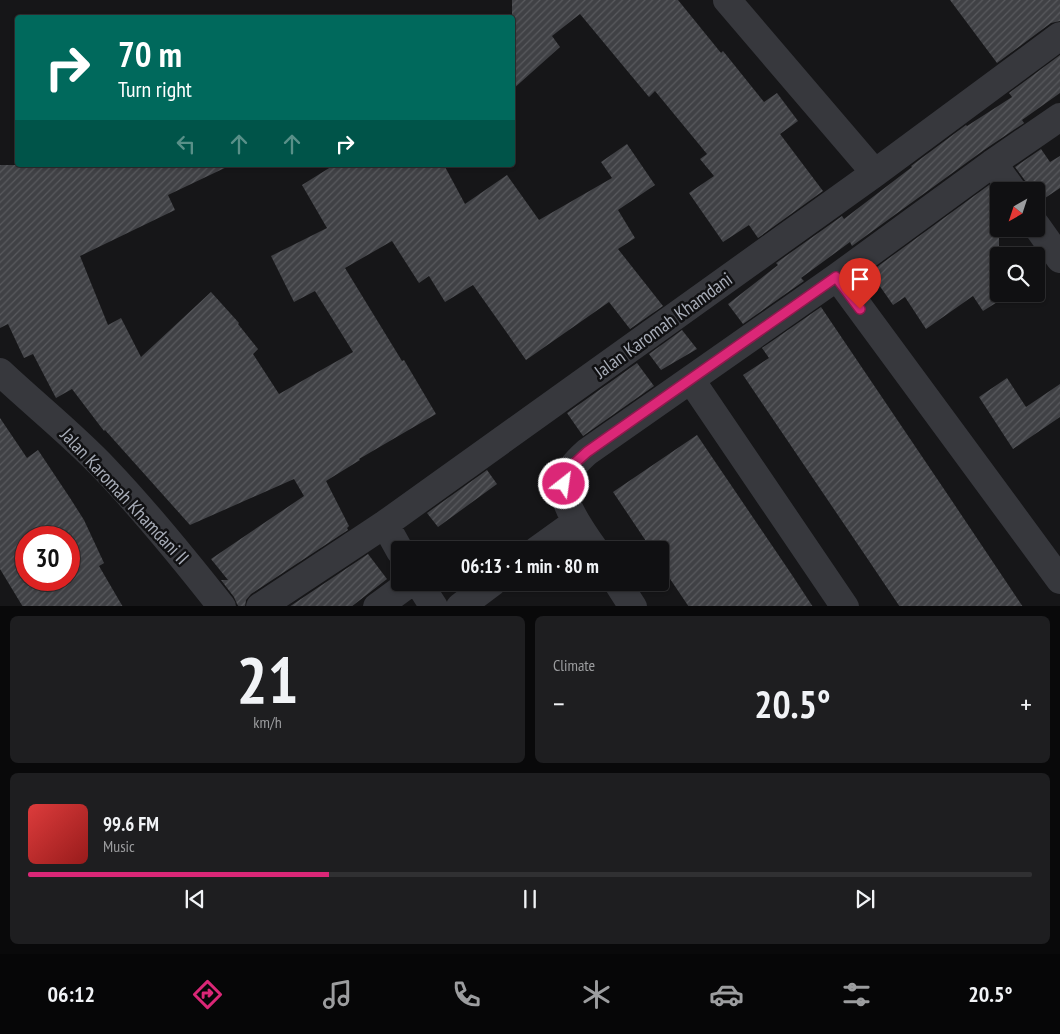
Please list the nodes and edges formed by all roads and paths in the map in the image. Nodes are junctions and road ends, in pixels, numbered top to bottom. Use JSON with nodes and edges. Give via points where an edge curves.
{"nodes":[{"id":1,"x":727,"y":0,"type":"edge"},
{"id":2,"x":1060,"y":36,"type":"edge"},
{"id":3,"x":1060,"y":117,"type":"edge"},
{"id":4,"x":993,"y":163,"type":"junction"},
{"id":5,"x":875,"y":173,"type":"junction"},
{"id":6,"x":1007,"y":182,"type":"edge"},
{"id":7,"x":1045,"y":238,"type":"edge"},
{"id":8,"x":1060,"y":259,"type":"edge"},
{"id":9,"x":836,"y":277,"type":"junction"},
{"id":10,"x":0,"y":372,"type":"edge"},
{"id":11,"x":691,"y":380,"type":"junction"},
{"id":12,"x":576,"y":522,"type":"junction"},
{"id":13,"x":384,"y":524,"type":"junction"},
{"id":14,"x":394,"y":541,"type":"edge"},
{"id":15,"x":550,"y":541,"type":"edge"},
{"id":16,"x":589,"y":541,"type":"edge"},
{"id":17,"x":1060,"y":580,"type":"edge"},
{"id":18,"x":398,"y":591,"type":"edge"},
{"id":19,"x":424,"y":591,"type":"edge"},
{"id":20,"x":481,"y":591,"type":"edge"},
{"id":21,"x":623,"y":591,"type":"edge"},
{"id":22,"x":222,"y":606,"type":"edge"},
{"id":23,"x":260,"y":606,"type":"edge"},
{"id":24,"x":377,"y":606,"type":"edge"},
{"id":25,"x":434,"y":606,"type":"edge"},
{"id":26,"x":460,"y":606,"type":"edge"},
{"id":27,"x":634,"y":606,"type":"edge"},
{"id":28,"x":845,"y":606,"type":"edge"}],
"edges":[{"from":1,"to":5,"type":"street"},
{"from":2,"to":5,"type":"street","name":"Jalan Karomah Khamdani"},
{"from":3,"to":4,"type":"street"},
{"from":4,"to":6,"type":"street"},
{"from":4,"to":9,"type":"street"},
{"from":5,"to":13,"type":"street","name":"Jalan Karomah Khamdani"},
{"from":7,"to":8,"type":"street"},
{"from":9,"to":11,"type":"street"},
{"from":9,"to":17,"type":"street"},
{"from":10,"to":22,"type":"street","name":"Jalan Karomah Khamdani II","via":[[106,470]]},
{"from":11,"to":12,"type":"street","via":[[575,463],[564,484],[564,494]]},
{"from":11,"to":28,"type":"street"},
{"from":12,"to":15,"type":"street"},
{"from":12,"to":16,"type":"street"},
{"from":13,"to":14,"type":"street"},
{"from":13,"to":23,"type":"street","name":"Jalan Karomah Khamdani"},
{"from":18,"to":24,"type":"street"},
{"from":19,"to":25,"type":"street"},
{"from":20,"to":26,"type":"street"},
{"from":21,"to":27,"type":"street"}]}
